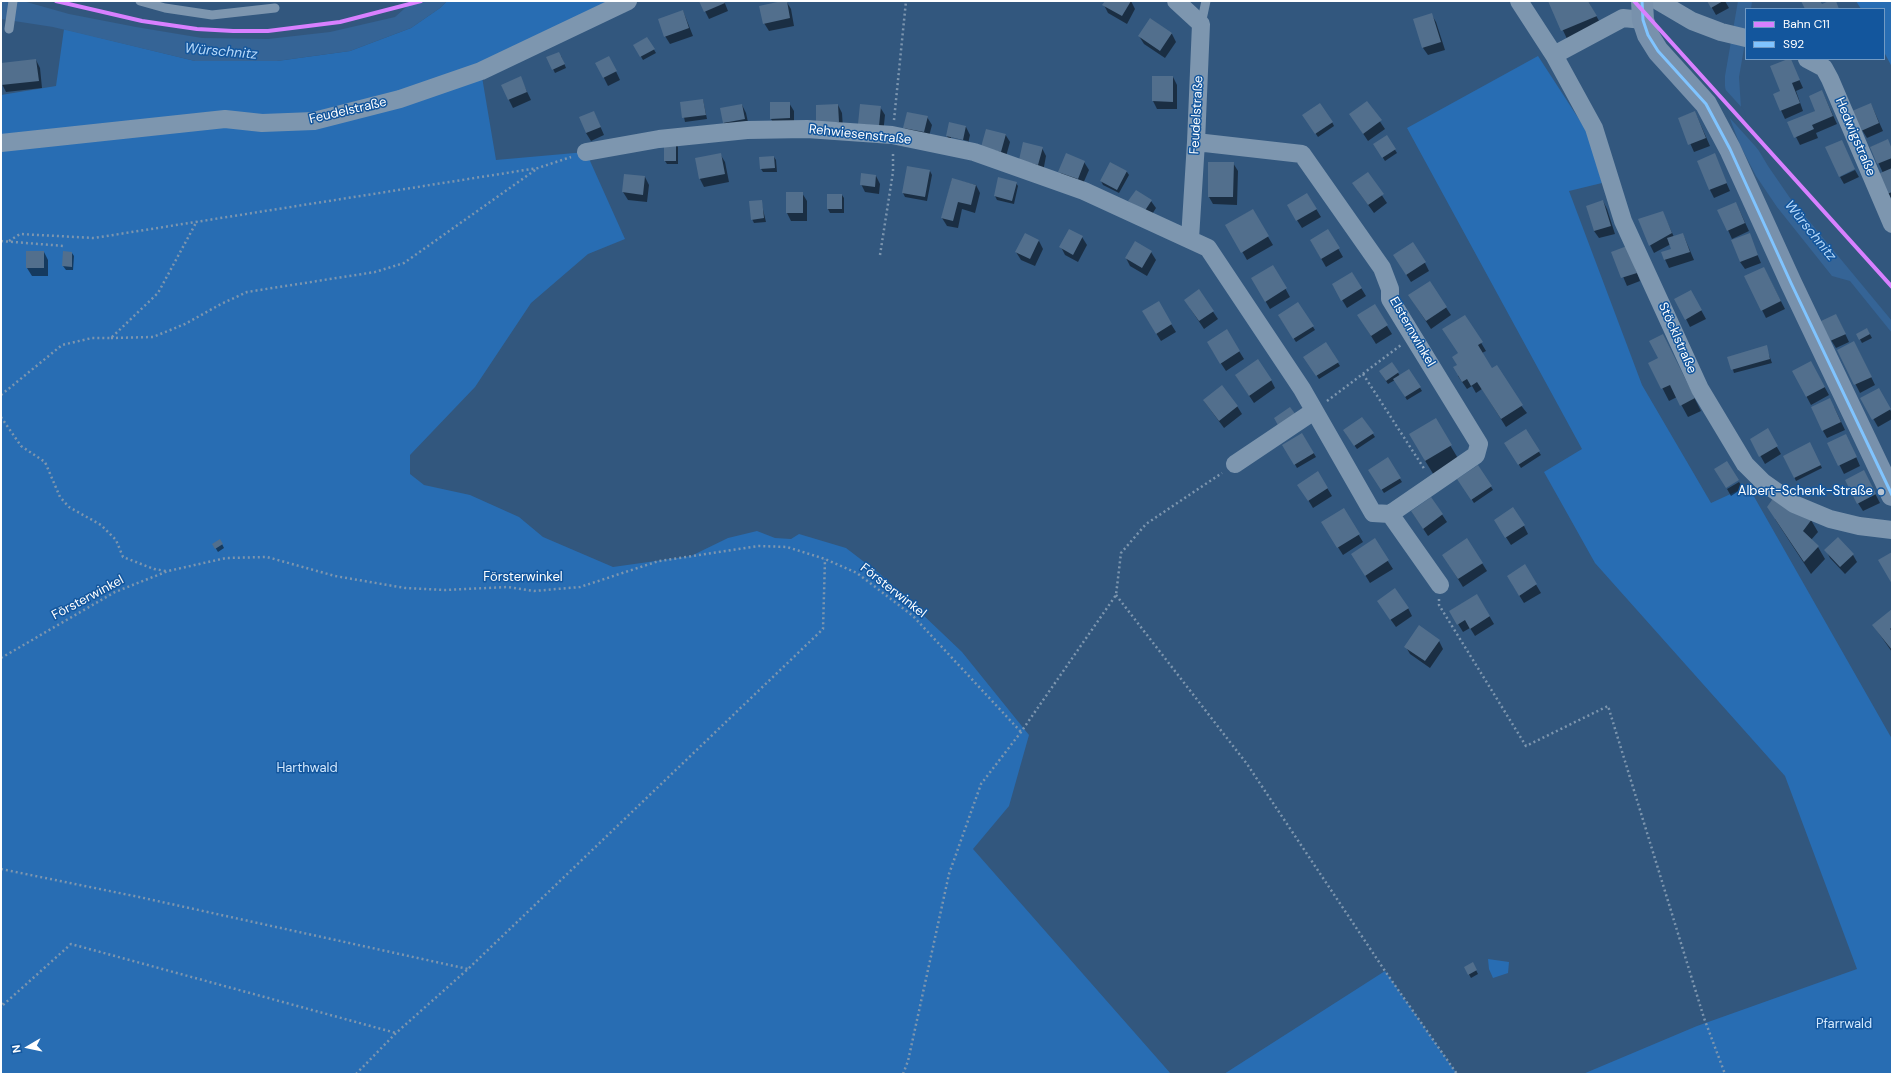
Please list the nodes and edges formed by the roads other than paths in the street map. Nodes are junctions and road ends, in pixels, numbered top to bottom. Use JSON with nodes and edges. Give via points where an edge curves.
{"nodes":[{"id":1,"x":13,"y":1,"type":"edge"},
{"id":2,"x":140,"y":1,"type":"edge"},
{"id":3,"x":628,"y":1,"type":"edge"},
{"id":4,"x":1176,"y":1,"type":"edge"},
{"id":5,"x":1206,"y":1,"type":"edge"},
{"id":6,"x":1519,"y":1,"type":"edge"},
{"id":7,"x":1658,"y":1,"type":"edge"},
{"id":8,"x":276,"y":8,"type":"dead end"},
{"id":9,"x":1643,"y":10,"type":"edge"},
{"id":10,"x":1201,"y":24,"type":"junction"},
{"id":11,"x":9,"y":29,"type":"dead end"},
{"id":12,"x":1745,"y":38,"type":"edge"},
{"id":13,"x":1554,"y":55,"type":"junction"},
{"id":14,"x":1809,"y":60,"type":"edge"},
{"id":15,"x":1196,"y":142,"type":"junction"},
{"id":16,"x":1,"y":143,"type":"edge"},
{"id":17,"x":586,"y":152,"type":"road end"},
{"id":18,"x":1892,"y":224,"type":"edge"},
{"id":19,"x":1190,"y":239,"type":"junction"},
{"id":20,"x":1314,"y":411,"type":"junction"},
{"id":21,"x":1235,"y":464,"type":"road end"},
{"id":22,"x":1892,"y":495,"type":"edge"},
{"id":23,"x":1390,"y":514,"type":"junction"},
{"id":24,"x":1892,"y":530,"type":"edge"},
{"id":25,"x":1440,"y":586,"type":"road end"}],
"edges":[{"from":1,"to":11,"type":"lane"},
{"from":2,"to":8,"type":"lane","via":[[165,8],[212,15]]},
{"from":3,"to":16,"type":"street","name":"Feudelstraße","via":[[481,70],[400,99],[314,121],[262,123],[225,119]]},
{"from":4,"to":10,"type":"street"},
{"from":5,"to":10,"type":"lane"},
{"from":6,"to":13,"type":"street","name":"Stöcklstraße"},
{"from":7,"to":12,"type":"street","via":[[1692,21]]},
{"from":9,"to":13,"type":"street"},
{"from":9,"to":22,"type":"main road","via":[[1648,35],[1658,51],[1706,104],[1730,149]]},
{"from":10,"to":15,"type":"street","name":"Feudelstraße"},
{"from":13,"to":24,"type":"street","name":"Stöcklstraße","via":[[1594,128],[1623,221],[1700,390],[1745,464],[1763,482],[1794,504],[1830,519]]},
{"from":14,"to":18,"type":"street","name":"Hedwigstraße","via":[[1824,68],[1830,79]]},
{"from":15,"to":19,"type":"street","name":"Feudelstraße"},
{"from":15,"to":23,"type":"street","name":"Elsternwinkel","via":[[1302,154],[1382,268],[1390,289],[1390,299],[1479,444],[1476,455]]},
{"from":17,"to":19,"type":"street","name":"Rehwiesenstraße","via":[[660,139],[747,130],[807,129],[892,135],[974,152],[1084,191]]},
{"from":19,"to":20,"type":"street","via":[[1208,248]]},
{"from":20,"to":21,"type":"street"},
{"from":20,"to":23,"type":"street","via":[[1373,513]]},
{"from":23,"to":25,"type":"street"}]}
